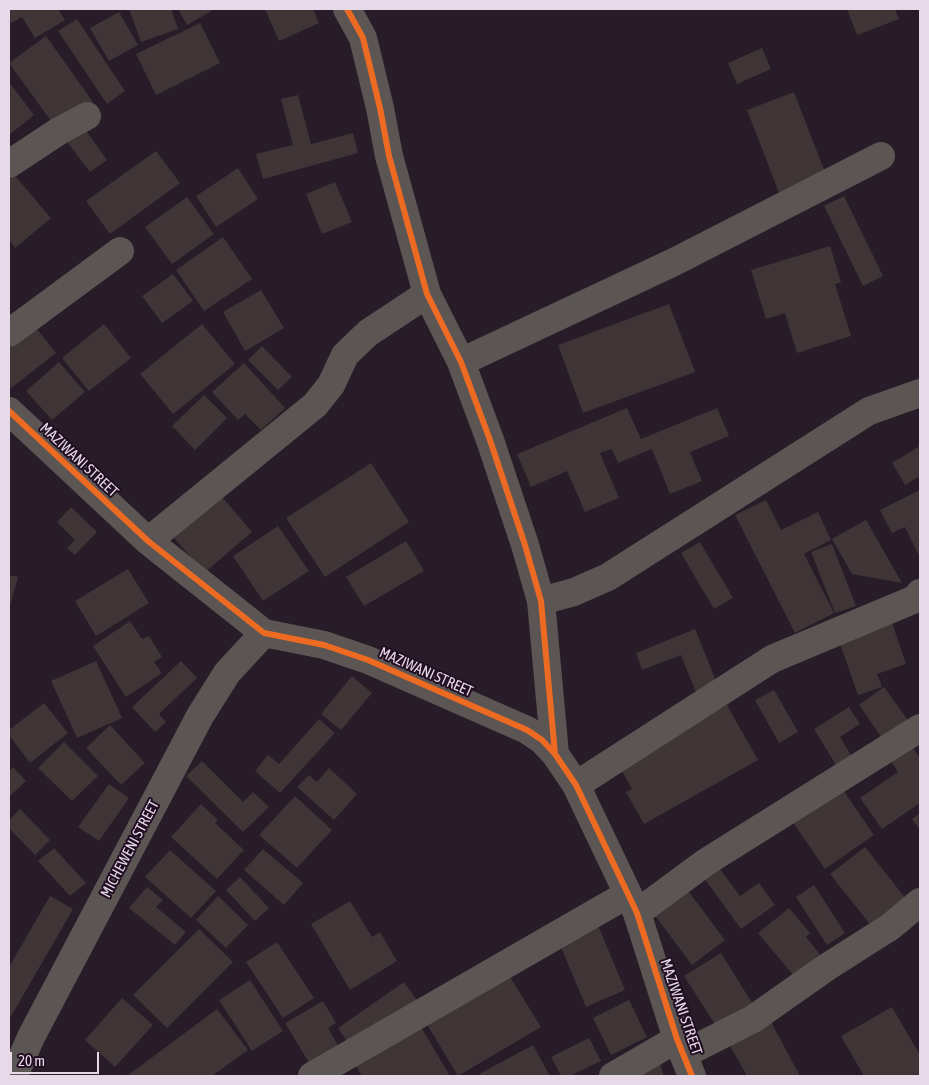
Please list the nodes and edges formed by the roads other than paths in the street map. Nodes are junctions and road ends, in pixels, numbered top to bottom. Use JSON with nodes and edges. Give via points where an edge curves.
{"nodes":[{"id":1,"x":347,"y":9,"type":"edge"},
{"id":2,"x":87,"y":116,"type":"dead end"},
{"id":3,"x":881,"y":156,"type":"dead end"},
{"id":4,"x":9,"y":164,"type":"edge"},
{"id":5,"x":120,"y":251,"type":"dead end"},
{"id":6,"x":427,"y":294,"type":"junction"},
{"id":7,"x":9,"y":333,"type":"edge"},
{"id":8,"x":461,"y":362,"type":"junction"},
{"id":9,"x":920,"y":393,"type":"edge"},
{"id":10,"x":9,"y":412,"type":"edge"},
{"id":11,"x":148,"y":541,"type":"junction"},
{"id":12,"x":920,"y":593,"type":"edge"},
{"id":13,"x":541,"y":601,"type":"junction"},
{"id":14,"x":264,"y":633,"type":"junction"},
{"id":15,"x":920,"y":728,"type":"edge"},
{"id":16,"x":556,"y":754,"type":"junction"},
{"id":17,"x":576,"y":785,"type":"junction"},
{"id":18,"x":920,"y":902,"type":"edge"},
{"id":19,"x":633,"y":904,"type":"junction"},
{"id":20,"x":684,"y":1056,"type":"edge"},
{"id":21,"x":15,"y":1062,"type":"edge"},
{"id":22,"x":312,"y":1076,"type":"edge"},
{"id":23,"x":613,"y":1076,"type":"edge"}],
"edges":[{"from":1,"to":6,"type":"street","via":[[363,38],[389,156]]},
{"from":2,"to":4,"type":"street"},
{"from":3,"to":8,"type":"street","via":[[674,262]]},
{"from":5,"to":7,"type":"street"},
{"from":6,"to":8,"type":"street"},
{"from":6,"to":11,"type":"street","via":[[368,333],[345,355],[331,385],[315,405]]},
{"from":8,"to":13,"type":"street","via":[[499,466]]},
{"from":9,"to":13,"type":"street","via":[[869,411],[608,577],[574,592]]},
{"from":10,"to":11,"type":"street","name":"MAZIWANI STREET"},
{"from":11,"to":14,"type":"street","name":"MAZIWANI STREET"},
{"from":12,"to":17,"type":"street","via":[[915,599],[772,659]]},
{"from":13,"to":16,"type":"street"},
{"from":14,"to":16,"type":"street","name":"MAZIWANI STREET","via":[[324,645],[368,660],[527,730]]},
{"from":14,"to":21,"type":"street","name":"MICHEWENI STREET","via":[[227,673],[200,716]]},
{"from":15,"to":19,"type":"street"},
{"from":16,"to":17,"type":"street","name":"MAZIWANI STREET"},
{"from":17,"to":19,"type":"street","name":"MAZIWANI STREET"},
{"from":18,"to":20,"type":"street","via":[[890,927],[753,1019]]},
{"from":19,"to":20,"type":"street","name":"MAZIWANI STREET"},
{"from":19,"to":22,"type":"street"},
{"from":20,"to":23,"type":"street"}]}
